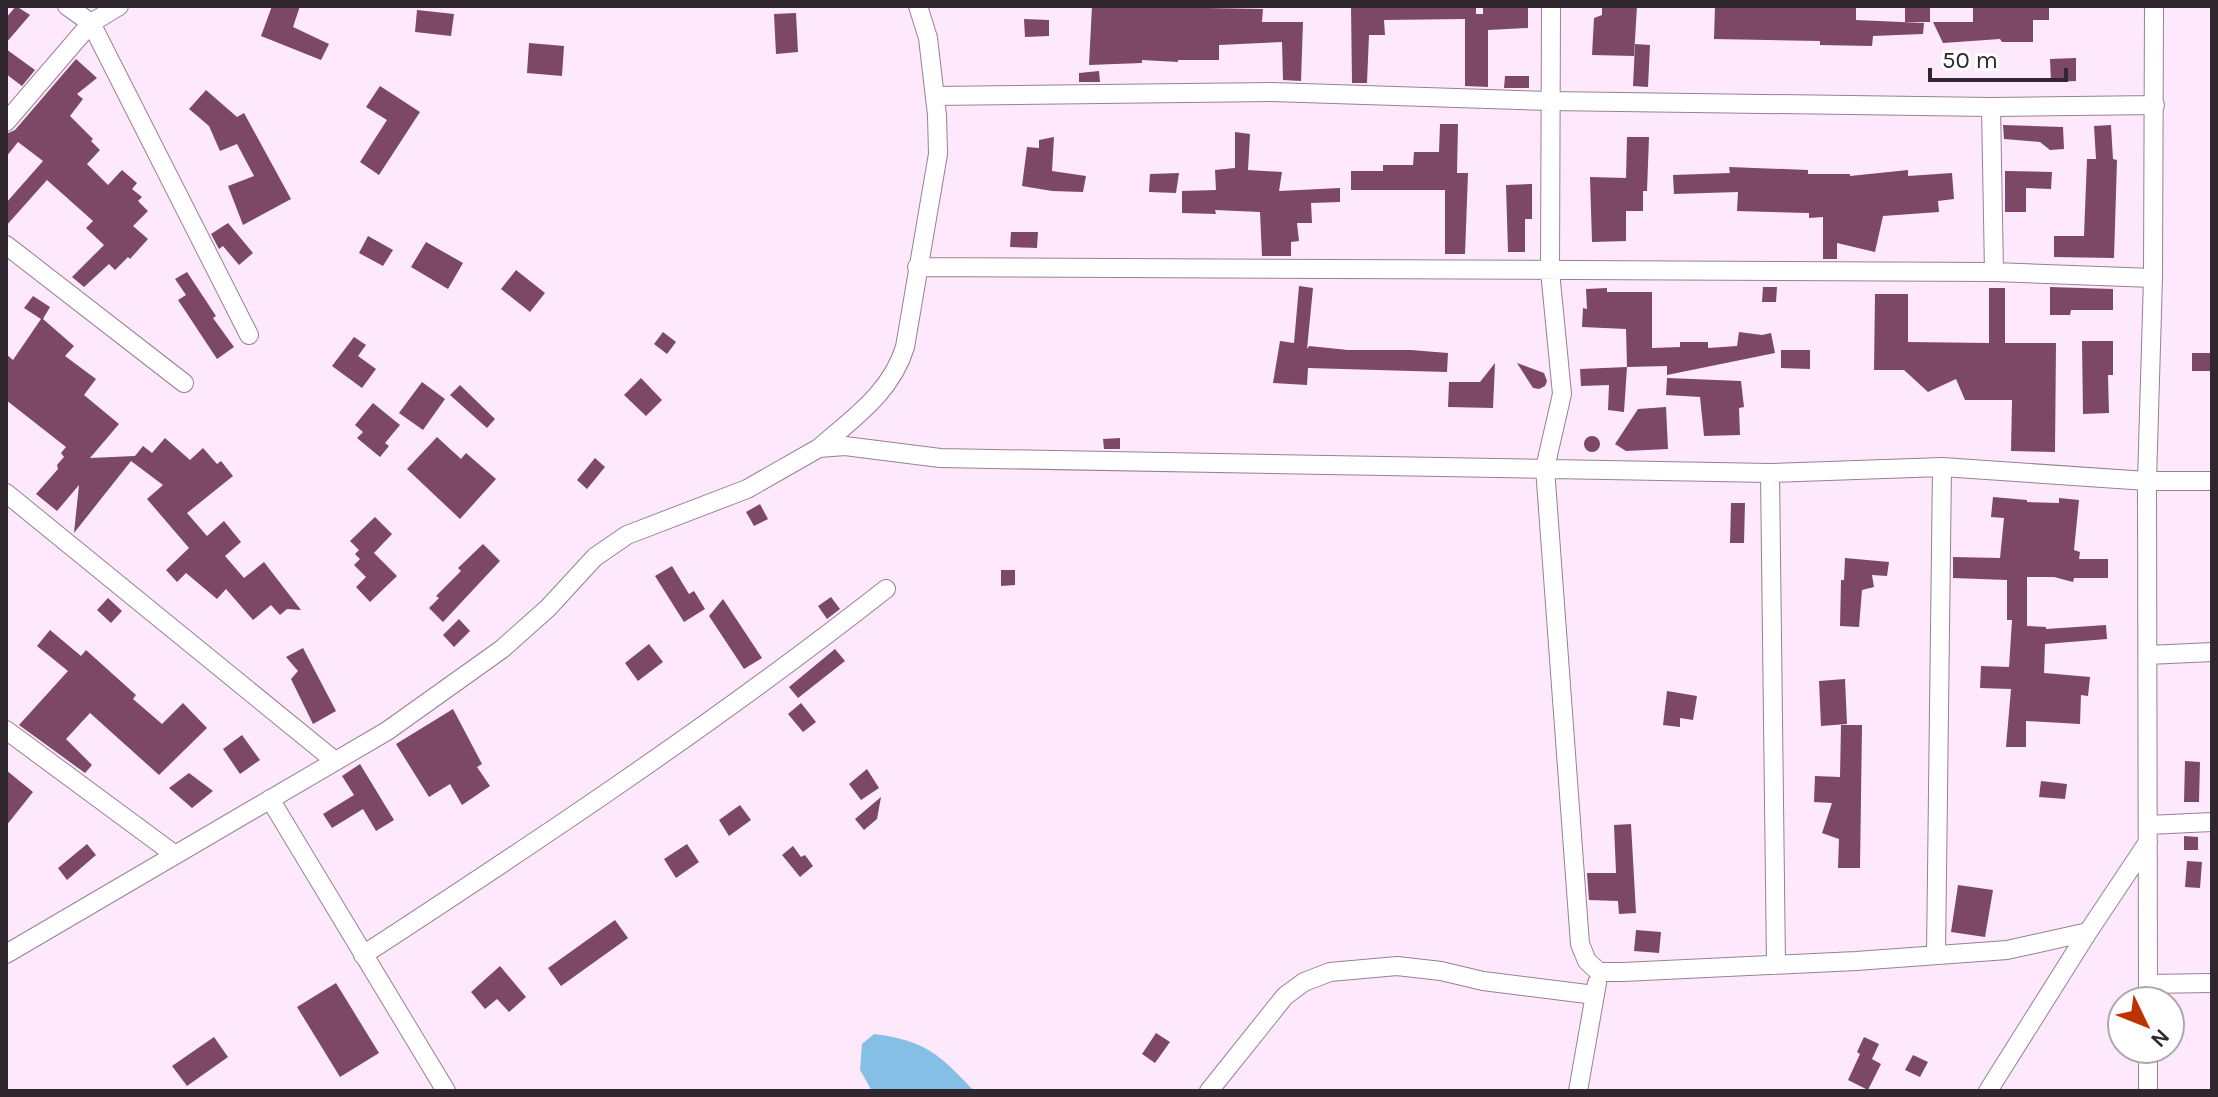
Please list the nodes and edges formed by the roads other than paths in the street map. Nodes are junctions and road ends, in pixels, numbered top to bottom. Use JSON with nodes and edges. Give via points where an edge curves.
{"nodes":[{"id":1,"x":67,"y":6,"type":"edge"},
{"id":2,"x":119,"y":6,"type":"edge"},
{"id":3,"x":918,"y":6,"type":"edge"},
{"id":4,"x":1551,"y":6,"type":"edge"},
{"id":5,"x":2154,"y":6,"type":"edge"},
{"id":6,"x":91,"y":23,"type":"junction"},
{"id":7,"x":935,"y":96,"type":"junction"},
{"id":8,"x":1550,"y":101,"type":"junction"},
{"id":9,"x":2155,"y":105,"type":"junction"},
{"id":10,"x":1991,"y":107,"type":"junction"},
{"id":11,"x":6,"y":122,"type":"edge"},
{"id":12,"x":6,"y":245,"type":"edge"},
{"id":13,"x":917,"y":267,"type":"junction"},
{"id":14,"x":1550,"y":271,"type":"junction"},
{"id":15,"x":1994,"y":272,"type":"junction"},
{"id":16,"x":2153,"y":278,"type":"junction"},
{"id":17,"x":249,"y":335,"type":"dead end"},
{"id":18,"x":184,"y":383,"type":"dead end"},
{"id":19,"x":819,"y":448,"type":"junction"},
{"id":20,"x":1942,"y":467,"type":"junction"},
{"id":21,"x":1545,"y":468,"type":"junction"},
{"id":22,"x":1770,"y":473,"type":"junction"},
{"id":23,"x":2147,"y":481,"type":"junction"},
{"id":24,"x":2212,"y":481,"type":"edge"},
{"id":25,"x":6,"y":493,"type":"edge"},
{"id":26,"x":886,"y":589,"type":"dead end"},
{"id":27,"x":2212,"y":652,"type":"edge"},
{"id":28,"x":2148,"y":655,"type":"junction"},
{"id":29,"x":6,"y":730,"type":"edge"},
{"id":30,"x":335,"y":761,"type":"junction"},
{"id":31,"x":270,"y":799,"type":"junction"},
{"id":32,"x":2212,"y":822,"type":"edge"},
{"id":33,"x":2148,"y":833,"type":"junction"},
{"id":34,"x":174,"y":854,"type":"junction"},
{"id":35,"x":2088,"y":932,"type":"junction"},
{"id":36,"x":6,"y":954,"type":"edge"},
{"id":37,"x":363,"y":955,"type":"junction"},
{"id":38,"x":1936,"y":955,"type":"junction"},
{"id":39,"x":1776,"y":965,"type":"junction"},
{"id":40,"x":1599,"y":972,"type":"junction"},
{"id":41,"x":2212,"y":983,"type":"edge"},
{"id":42,"x":2148,"y":985,"type":"edge"},
{"id":43,"x":2186,"y":987,"type":"edge"},
{"id":44,"x":1595,"y":995,"type":"junction"},
{"id":45,"x":2148,"y":1065,"type":"edge"},
{"id":46,"x":446,"y":1091,"type":"edge"},
{"id":47,"x":1209,"y":1091,"type":"edge"},
{"id":48,"x":1578,"y":1091,"type":"edge"},
{"id":49,"x":1988,"y":1091,"type":"edge"},
{"id":50,"x":2148,"y":1091,"type":"edge"}],
"edges":[{"from":1,"to":6,"type":"street"},
{"from":2,"to":6,"type":"street"},
{"from":3,"to":7,"type":"street"},
{"from":4,"to":8,"type":"street"},
{"from":5,"to":9,"type":"street"},
{"from":6,"to":11,"type":"street"},
{"from":6,"to":17,"type":"street"},
{"from":7,"to":8,"type":"street","via":[[1272,92]]},
{"from":7,"to":13,"type":"street","via":[[938,154]]},
{"from":8,"to":10,"type":"street"},
{"from":8,"to":14,"type":"street"},
{"from":9,"to":10,"type":"street"},
{"from":9,"to":16,"type":"street"},
{"from":10,"to":15,"type":"street"},
{"from":12,"to":18,"type":"street"},
{"from":13,"to":14,"type":"street"},
{"from":13,"to":19,"type":"street","via":[[905,347],[895,374]]},
{"from":14,"to":15,"type":"street"},
{"from":14,"to":21,"type":"street","via":[[1562,394]]},
{"from":15,"to":16,"type":"street"},
{"from":16,"to":23,"type":"street"},
{"from":19,"to":21,"type":"street","via":[[845,446],[940,458]]},
{"from":19,"to":30,"type":"street","via":[[747,489],[611,545],[502,649],[387,731]]},
{"from":20,"to":22,"type":"street"},
{"from":20,"to":23,"type":"street"},
{"from":20,"to":38,"type":"street"},
{"from":21,"to":22,"type":"street"},
{"from":21,"to":40,"type":"street","via":[[1580,944]]},
{"from":22,"to":39,"type":"street"},
{"from":23,"to":24,"type":"street"},
{"from":23,"to":28,"type":"street"},
{"from":25,"to":30,"type":"street"},
{"from":26,"to":37,"type":"street","via":[[533,844]]},
{"from":27,"to":28,"type":"street"},
{"from":28,"to":33,"type":"street"},
{"from":29,"to":34,"type":"street"},
{"from":30,"to":31,"type":"street"},
{"from":31,"to":34,"type":"street"},
{"from":31,"to":37,"type":"street"},
{"from":32,"to":33,"type":"street"},
{"from":33,"to":35,"type":"street"},
{"from":33,"to":42,"type":"street"},
{"from":34,"to":36,"type":"street"},
{"from":35,"to":38,"type":"street","via":[[2007,950]]},
{"from":35,"to":49,"type":"street"},
{"from":37,"to":46,"type":"street"},
{"from":38,"to":39,"type":"street"},
{"from":39,"to":40,"type":"street"},
{"from":40,"to":44,"type":"street"},
{"from":41,"to":43,"type":"street"},
{"from":44,"to":47,"type":"street","via":[[1397,966],[1330,972],[1285,996]]},
{"from":44,"to":48,"type":"street"},
{"from":45,"to":50,"type":"street"}]}
